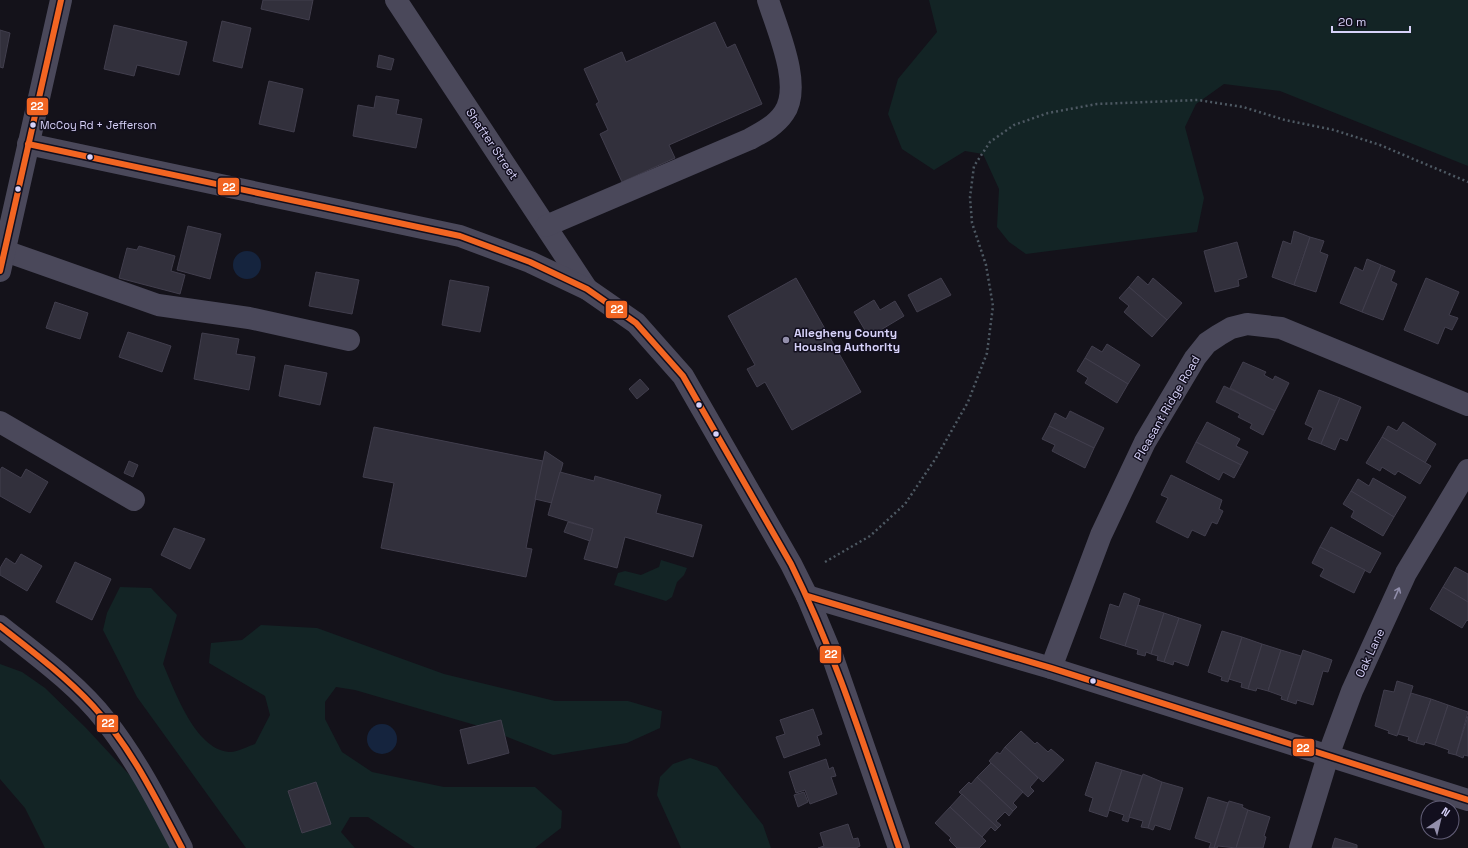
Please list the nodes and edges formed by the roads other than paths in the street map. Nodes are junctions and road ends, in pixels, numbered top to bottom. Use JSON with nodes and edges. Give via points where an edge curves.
{"nodes":[{"id":1,"x":61,"y":0,"type":"edge"},
{"id":2,"x":396,"y":0,"type":"edge"},
{"id":3,"x":768,"y":0,"type":"edge"},
{"id":4,"x":28,"y":144,"type":"junction"},
{"id":5,"x":546,"y":226,"type":"junction"},
{"id":6,"x":3,"y":261,"type":"edge"},
{"id":7,"x":587,"y":289,"type":"junction"},
{"id":8,"x":349,"y":340,"type":"dead end"},
{"id":9,"x":1468,"y":405,"type":"edge"},
{"id":10,"x":0,"y":422,"type":"edge"},
{"id":11,"x":1468,"y":470,"type":"edge"},
{"id":12,"x":134,"y":500,"type":"dead end"},
{"id":13,"x":807,"y":596,"type":"junction"},
{"id":14,"x":0,"y":626,"type":"edge"},
{"id":15,"x":1051,"y":668,"type":"junction"},
{"id":16,"x":1328,"y":756,"type":"junction"},
{"id":17,"x":1468,"y":800,"type":"edge"},
{"id":18,"x":182,"y":848,"type":"edge"},
{"id":19,"x":899,"y":848,"type":"edge"},
{"id":20,"x":1300,"y":848,"type":"edge"}],
"edges":[{"from":1,"to":4,"type":"street"},
{"from":2,"to":5,"type":"street","name":"Shafter Street"},
{"from":3,"to":5,"type":"street","via":[[789,70],[792,92],[785,112],[770,128],[750,139]]},
{"from":4,"to":6,"type":"street"},
{"from":4,"to":7,"type":"street","via":[[460,236],[530,262]]},
{"from":5,"to":7,"type":"street","name":"Shafter Street"},
{"from":6,"to":8,"type":"street","via":[[158,305],[249,318]]},
{"from":7,"to":13,"type":"street","via":[[636,323],[683,376]]},
{"from":9,"to":15,"type":"street","name":"Pleasant Ridge Road","via":[[1281,328],[1247,324],[1232,328],[1206,343],[1145,442],[1101,535]]},
{"from":10,"to":12,"type":"street"},
{"from":16,"to":11,"type":"street","name":"Oak Lane","one_way":true,"via":[[1352,691],[1406,573]]},
{"from":13,"to":15,"type":"street"},
{"from":13,"to":19,"type":"street","via":[[833,658]]},
{"from":14,"to":18,"type":"street","via":[[84,697],[104,719],[138,767]]},
{"from":15,"to":16,"type":"street"},
{"from":16,"to":17,"type":"street"},
{"from":16,"to":20,"type":"street","name":"Oak Lane"}]}
